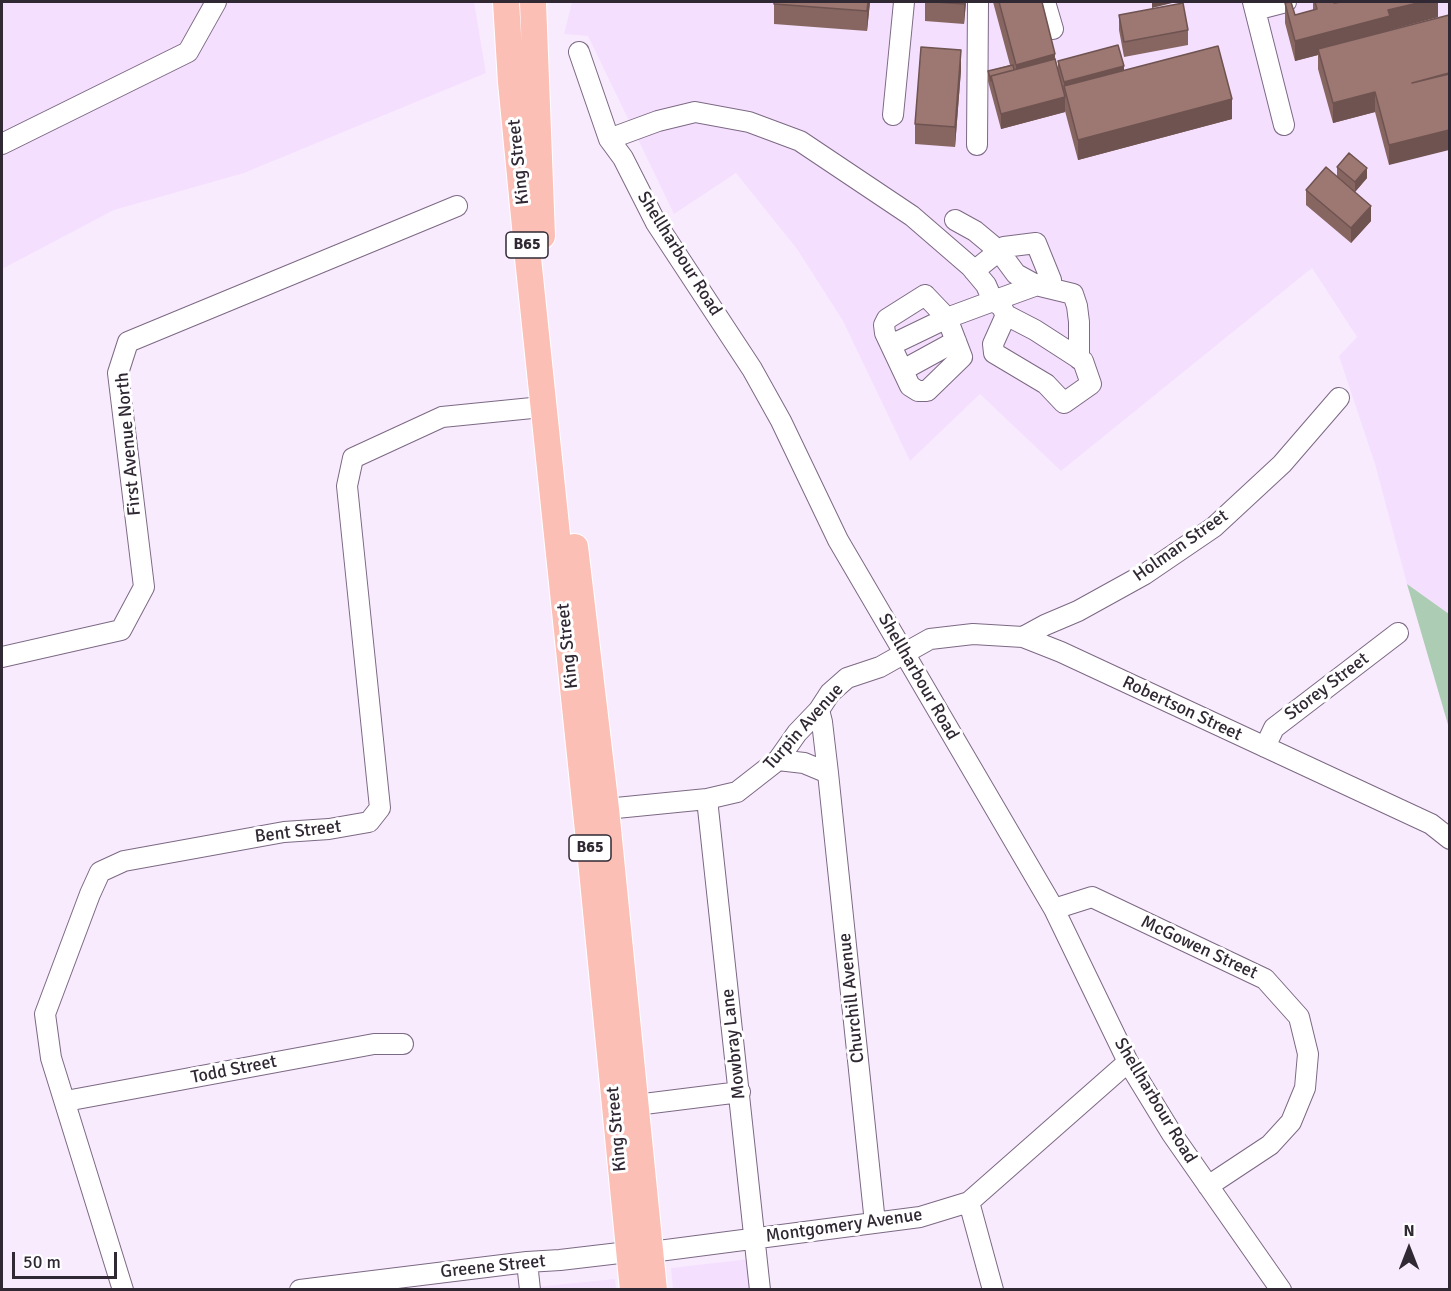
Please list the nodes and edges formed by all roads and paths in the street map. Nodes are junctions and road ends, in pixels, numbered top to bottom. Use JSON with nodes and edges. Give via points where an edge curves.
{"nodes":[{"id":1,"x":216,"y":2,"type":"edge"},
{"id":2,"x":506,"y":2,"type":"edge"},
{"id":3,"x":533,"y":2,"type":"edge"},
{"id":4,"x":548,"y":2,"type":"edge"},
{"id":5,"x":904,"y":2,"type":"edge"},
{"id":6,"x":978,"y":2,"type":"edge"},
{"id":7,"x":1045,"y":2,"type":"edge"},
{"id":8,"x":1286,"y":2,"type":"edge"},
{"id":9,"x":1254,"y":5,"type":"edge"},
{"id":10,"x":1053,"y":29,"type":"dead end"},
{"id":11,"x":534,"y":51,"type":"junction"},
{"id":12,"x":579,"y":52,"type":"dead end"},
{"id":13,"x":893,"y":115,"type":"dead end"},
{"id":14,"x":1284,"y":125,"type":"dead end"},
{"id":15,"x":609,"y":139,"type":"junction"},
{"id":16,"x":2,"y":144,"type":"edge"},
{"id":17,"x":977,"y":145,"type":"dead end"},
{"id":18,"x":457,"y":206,"type":"dead end"},
{"id":19,"x":955,"y":220,"type":"dead end"},
{"id":20,"x":999,"y":251,"type":"junction"},
{"id":21,"x":974,"y":272,"type":"junction"},
{"id":22,"x":1036,"y":285,"type":"junction"},
{"id":23,"x":1000,"y":308,"type":"junction"},
{"id":24,"x":947,"y":318,"type":"junction"},
{"id":25,"x":956,"y":341,"type":"junction"},
{"id":26,"x":891,"y":345,"type":"junction"},
{"id":27,"x":1079,"y":358,"type":"junction"},
{"id":28,"x":903,"y":370,"type":"junction"},
{"id":29,"x":1339,"y":398,"type":"dead end"},
{"id":30,"x":542,"y":407,"type":"junction"},
{"id":31,"x":1398,"y":633,"type":"dead end"},
{"id":32,"x":1023,"y":637,"type":"junction"},
{"id":33,"x":903,"y":653,"type":"junction"},
{"id":34,"x":2,"y":657,"type":"edge"},
{"id":35,"x":819,"y":710,"type":"junction"},
{"id":36,"x":1265,"y":747,"type":"junction"},
{"id":37,"x":778,"y":760,"type":"junction"},
{"id":38,"x":828,"y":773,"type":"junction"},
{"id":39,"x":708,"y":798,"type":"junction"},
{"id":40,"x":606,"y":809,"type":"junction"},
{"id":41,"x":1449,"y":839,"type":"edge"},
{"id":42,"x":590,"y":850,"type":"junction"},
{"id":43,"x":1054,"y":909,"type":"junction"},
{"id":44,"x":403,"y":1044,"type":"dead end"},
{"id":45,"x":1128,"y":1062,"type":"junction"},
{"id":46,"x":740,"y":1092,"type":"junction"},
{"id":47,"x":66,"y":1101,"type":"junction"},
{"id":48,"x":644,"y":1105,"type":"junction"},
{"id":49,"x":1208,"y":1186,"type":"junction"},
{"id":50,"x":969,"y":1202,"type":"junction"},
{"id":51,"x":875,"y":1223,"type":"junction"},
{"id":52,"x":755,"y":1239,"type":"junction"},
{"id":53,"x":639,"y":1252,"type":"junction"},
{"id":54,"x":527,"y":1262,"type":"junction"},
{"id":55,"x":123,"y":1290,"type":"edge"},
{"id":56,"x":300,"y":1290,"type":"edge"},
{"id":57,"x":530,"y":1290,"type":"edge"},
{"id":58,"x":633,"y":1290,"type":"edge"},
{"id":59,"x":654,"y":1290,"type":"edge"},
{"id":60,"x":760,"y":1290,"type":"edge"},
{"id":61,"x":993,"y":1290,"type":"edge"},
{"id":62,"x":1281,"y":1290,"type":"edge"}],
"edges":[{"from":1,"to":16,"type":"street","via":[[188,52]]},
{"from":2,"to":30,"type":"main road","name":"King Street","number":"B65"},
{"from":3,"to":11,"type":"main road","name":"King Street","number":"B65"},
{"from":4,"to":11,"type":"main road"},
{"from":5,"to":13,"type":"street"},
{"from":6,"to":17,"type":"street"},
{"from":7,"to":10,"type":"street"},
{"from":8,"to":9,"type":"street"},
{"from":9,"to":14,"type":"street"},
{"from":11,"to":40,"type":"main road","name":"King Street","number":"B65","via":[[543,254]]},
{"from":12,"to":15,"type":"street","name":"Shellharbour Road"},
{"from":15,"to":21,"type":"street","via":[[696,112],[774,130],[800,141],[912,216]]},
{"from":15,"to":33,"type":"street","name":"Shellharbour Road","via":[[656,223],[752,369],[838,540]]},
{"from":18,"to":34,"type":"street","name":"First Avenue North","via":[[128,342],[118,373],[144,587],[122,630]]},
{"from":19,"to":20,"type":"street"},
{"from":20,"to":21,"type":"street"},
{"from":20,"to":22,"type":"street","via":[[1016,274]]},
{"from":20,"to":22,"type":"street","via":[[1036,243],[1050,280]]},
{"from":21,"to":23,"type":"street"},
{"from":22,"to":23,"type":"street"},
{"from":22,"to":27,"type":"street","via":[[1073,294],[1079,322]]},
{"from":23,"to":24,"type":"street"},
{"from":23,"to":27,"type":"street"},
{"from":23,"to":27,"type":"street","via":[[994,353],[1046,384],[1064,403],[1091,384]]},
{"from":24,"to":25,"type":"street"},
{"from":24,"to":26,"type":"street"},
{"from":24,"to":26,"type":"street","via":[[925,295],[887,319],[885,333]]},
{"from":25,"to":28,"type":"street"},
{"from":25,"to":28,"type":"street","via":[[962,357],[927,391],[910,386]]},
{"from":26,"to":28,"type":"street"},
{"from":29,"to":32,"type":"street","name":"Holman Street","via":[[1282,464],[1214,527],[1145,574]]},
{"from":30,"to":42,"type":"main road","name":"King Street","number":"B65"},
{"from":30,"to":47,"type":"street","name":"Bent Street","via":[[442,417],[353,458],[347,486],[380,808],[369,822],[284,832],[124,861],[100,872],[45,1014],[51,1058]]},
{"from":31,"to":36,"type":"street","name":"Storey Street","via":[[1274,728]]},
{"from":32,"to":33,"type":"street","name":"Robertson Street","via":[[973,634],[930,639]]},
{"from":32,"to":36,"type":"street","name":"Robertson Street"},
{"from":33,"to":35,"type":"street","name":"Turpin Avenue","via":[[880,667],[847,678]]},
{"from":33,"to":43,"type":"street","name":"Shellharbour Road"},
{"from":35,"to":37,"type":"street","name":"Turpin Avenue"},
{"from":35,"to":38,"type":"street","name":"Churchill Avenue"},
{"from":36,"to":41,"type":"street","name":"Robertson Street","via":[[1431,824]]},
{"from":37,"to":38,"type":"street","via":[[804,763]]},
{"from":37,"to":39,"type":"street","name":"Turpin Avenue","via":[[737,792]]},
{"from":38,"to":51,"type":"street","name":"Churchill Avenue"},
{"from":39,"to":40,"type":"street","name":"Turpin Avenue"},
{"from":39,"to":46,"type":"street","name":"Mowbray Lane"},
{"from":40,"to":42,"type":"street","via":[[596,825]]},
{"from":40,"to":48,"type":"main road","name":"King Street","number":"B65"},
{"from":42,"to":53,"type":"main road","name":"King Street","number":"B65"},
{"from":43,"to":45,"type":"street","name":"Shellharbour Road"},
{"from":43,"to":49,"type":"street","name":"McGowen Street","via":[[1092,897],[1265,979],[1299,1017],[1308,1054],[1305,1088],[1291,1122],[1270,1145]]},
{"from":44,"to":47,"type":"street","name":"Todd Street","via":[[374,1044]]},
{"from":45,"to":49,"type":"street","name":"Shellharbour Road"},
{"from":45,"to":50,"type":"street","name":"Montgomery Avenue"},
{"from":46,"to":48,"type":"street"},
{"from":46,"to":52,"type":"street","name":"Mowbray Lane"},
{"from":47,"to":55,"type":"street","name":"Bent Street"},
{"from":48,"to":53,"type":"main road","name":"King Street","number":"B65","via":[[645,1200]]},
{"from":49,"to":62,"type":"street","name":"Shellharbour Road"},
{"from":50,"to":51,"type":"street","name":"Montgomery Avenue","via":[[920,1217]]},
{"from":50,"to":61,"type":"street"},
{"from":51,"to":52,"type":"street","name":"Montgomery Avenue"},
{"from":52,"to":53,"type":"street","name":"Montgomery Avenue"},
{"from":52,"to":60,"type":"street","name":"Mowbray Lane"},
{"from":53,"to":54,"type":"street","name":"Greene Street"},
{"from":53,"to":58,"type":"main road","name":"King Street","number":"B65"},
{"from":53,"to":59,"type":"main road","name":"King Street","number":"B65"},
{"from":54,"to":56,"type":"street","name":"Greene Street"},
{"from":54,"to":57,"type":"street"}]}
